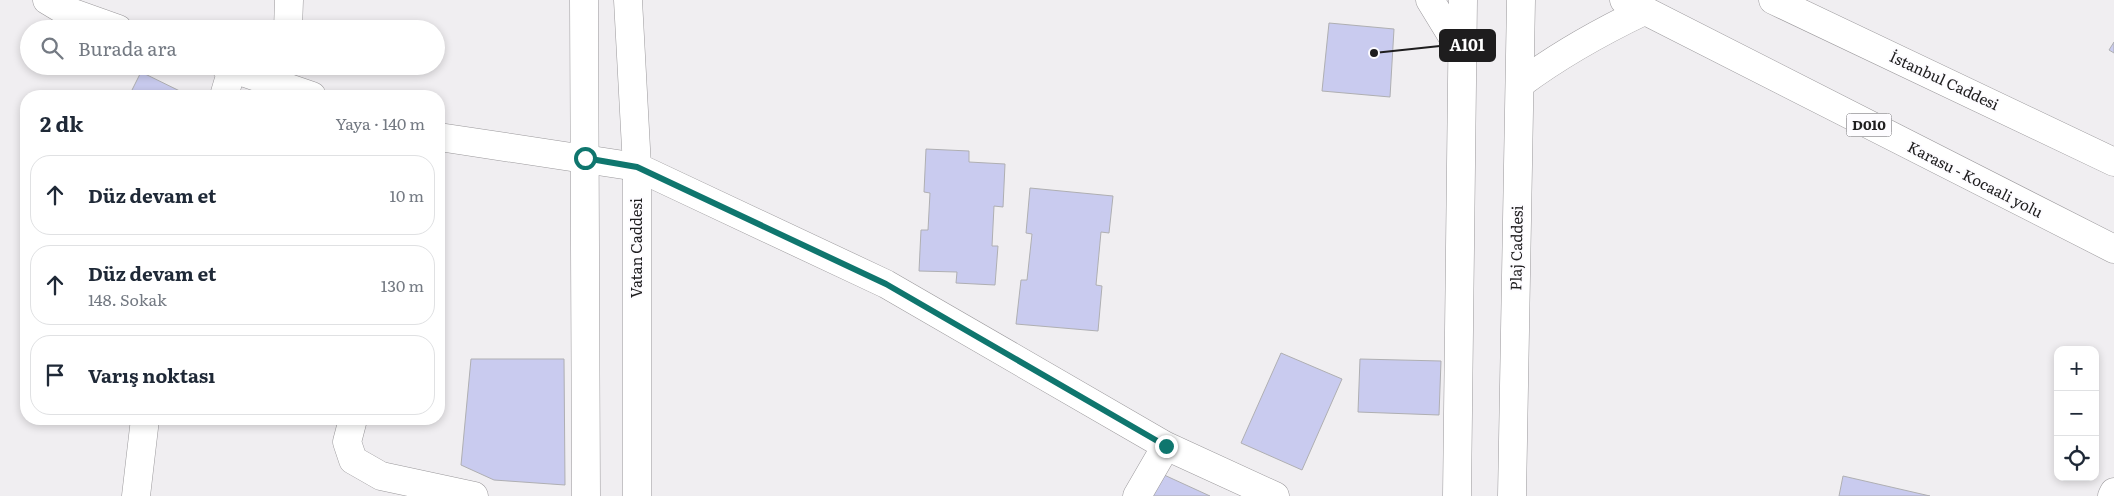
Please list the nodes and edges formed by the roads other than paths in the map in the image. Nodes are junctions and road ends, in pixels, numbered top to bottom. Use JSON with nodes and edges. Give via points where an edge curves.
{"nodes":[{"id":1,"x":47,"y":0,"type":"edge"},
{"id":2,"x":288,"y":0,"type":"edge"},
{"id":3,"x":584,"y":0,"type":"edge"},
{"id":4,"x":628,"y":0,"type":"edge"},
{"id":5,"x":1430,"y":0,"type":"edge"},
{"id":6,"x":1463,"y":0,"type":"edge"},
{"id":7,"x":1521,"y":0,"type":"edge"},
{"id":8,"x":1773,"y":0,"type":"edge"},
{"id":9,"x":1634,"y":5,"type":"edge"},
{"id":10,"x":93,"y":20,"type":"edge"},
{"id":11,"x":288,"y":20,"type":"edge"},
{"id":12,"x":1463,"y":54,"type":"junction"},
{"id":13,"x":228,"y":75,"type":"edge"},
{"id":14,"x":262,"y":75,"type":"edge"},
{"id":15,"x":296,"y":83,"type":"edge"},
{"id":16,"x":1520,"y":84,"type":"junction"},
{"id":17,"x":225,"y":90,"type":"edge"},
{"id":18,"x":445,"y":138,"type":"edge"},
{"id":19,"x":585,"y":158,"type":"junction"},
{"id":20,"x":2114,"y":162,"type":"edge"},
{"id":21,"x":637,"y":167,"type":"junction"},
{"id":22,"x":2114,"y":250,"type":"edge"},
{"id":23,"x":144,"y":425,"type":"edge"},
{"id":24,"x":352,"y":425,"type":"edge"},
{"id":25,"x":1166,"y":446,"type":"junction"},
{"id":26,"x":2114,"y":492,"type":"edge"},
{"id":27,"x":136,"y":496,"type":"edge"},
{"id":28,"x":474,"y":496,"type":"edge"},
{"id":29,"x":586,"y":496,"type":"edge"},
{"id":30,"x":637,"y":496,"type":"edge"},
{"id":31,"x":1137,"y":496,"type":"edge"},
{"id":32,"x":1275,"y":496,"type":"edge"},
{"id":33,"x":1457,"y":496,"type":"edge"},
{"id":34,"x":1512,"y":496,"type":"edge"},
{"id":35,"x":2112,"y":496,"type":"edge"}],
"edges":[{"from":1,"to":10,"type":"main road"},
{"from":2,"to":11,"type":"main road"},
{"from":3,"to":19,"type":"main road"},
{"from":4,"to":21,"type":"main road","name":"Vatan Caddesi"},
{"from":5,"to":12,"type":"main road"},
{"from":6,"to":12,"type":"main road"},
{"from":7,"to":16,"type":"main road","name":"Plaj Caddesi"},
{"from":8,"to":20,"type":"main road","name":"İstanbul Caddesi"},
{"from":9,"to":16,"type":"main road","via":[[1602,31]]},
{"from":9,"to":22,"type":"main road","name":"Karasu - Kocaali yolu","number":"D010"},
{"from":12,"to":33,"type":"main road"},
{"from":13,"to":17,"type":"main road"},
{"from":14,"to":15,"type":"main road"},
{"from":16,"to":34,"type":"main road","name":"Plaj Caddesi"},
{"from":18,"to":19,"type":"main road"},
{"from":19,"to":21,"type":"main road"},
{"from":19,"to":29,"type":"main road"},
{"from":21,"to":25,"type":"main road","via":[[886,284]]},
{"from":21,"to":30,"type":"main road","name":"Vatan Caddesi"},
{"from":23,"to":27,"type":"main road"},
{"from":24,"to":28,"type":"main road","via":[[347,442],[353,460],[380,476]]},
{"from":25,"to":31,"type":"main road"},
{"from":25,"to":32,"type":"main road"},
{"from":26,"to":35,"type":"main road"}]}
